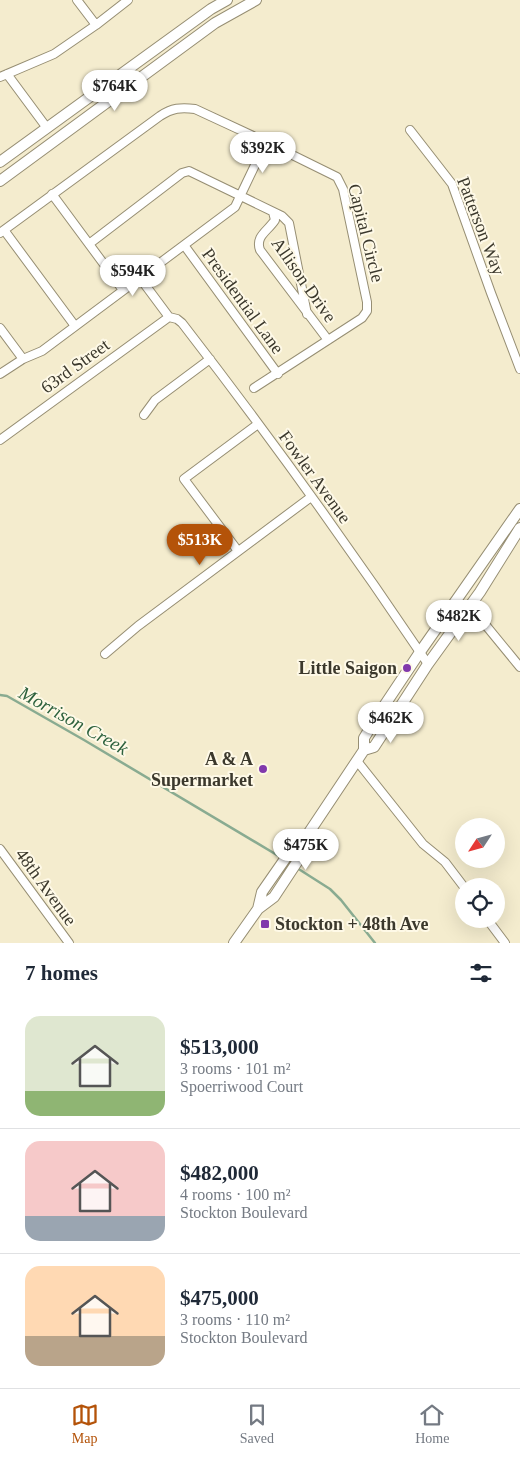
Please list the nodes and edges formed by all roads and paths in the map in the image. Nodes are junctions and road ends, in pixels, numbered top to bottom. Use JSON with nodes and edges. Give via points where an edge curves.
{"nodes":[{"id":1,"x":77,"y":0,"type":"edge"},
{"id":2,"x":128,"y":0,"type":"edge"},
{"id":3,"x":227,"y":0,"type":"edge"},
{"id":4,"x":256,"y":0,"type":"edge"},
{"id":5,"x":96,"y":25,"type":"junction"},
{"id":6,"x":3,"y":75,"type":"edge"},
{"id":7,"x":47,"y":128,"type":"junction"},
{"id":8,"x":410,"y":130,"type":"dead end"},
{"id":9,"x":266,"y":142,"type":"junction"},
{"id":10,"x":0,"y":162,"type":"edge"},
{"id":11,"x":0,"y":181,"type":"edge"},
{"id":12,"x":52,"y":194,"type":"junction"},
{"id":13,"x":239,"y":195,"type":"junction"},
{"id":14,"x":273,"y":212,"type":"junction"},
{"id":15,"x":2,"y":232,"type":"edge"},
{"id":16,"x":89,"y":244,"type":"junction"},
{"id":17,"x":184,"y":245,"type":"junction"},
{"id":18,"x":140,"y":278,"type":"junction"},
{"id":19,"x":123,"y":290,"type":"junction"},
{"id":20,"x":307,"y":314,"type":"junction"},
{"id":21,"x":169,"y":317,"type":"junction"},
{"id":22,"x":75,"y":326,"type":"junction"},
{"id":23,"x":0,"y":328,"type":"edge"},
{"id":24,"x":328,"y":340,"type":"junction"},
{"id":25,"x":23,"y":359,"type":"junction"},
{"id":26,"x":210,"y":359,"type":"junction"},
{"id":27,"x":520,"y":369,"type":"edge"},
{"id":28,"x":0,"y":374,"type":"edge"},
{"id":29,"x":278,"y":374,"type":"junction"},
{"id":30,"x":254,"y":388,"type":"dead end"},
{"id":31,"x":144,"y":415,"type":"dead end"},
{"id":32,"x":258,"y":424,"type":"junction"},
{"id":33,"x":0,"y":440,"type":"edge"},
{"id":34,"x":311,"y":497,"type":"junction"},
{"id":35,"x":520,"y":509,"type":"edge"},
{"id":36,"x":520,"y":528,"type":"edge"},
{"id":37,"x":238,"y":551,"type":"junction"},
{"id":38,"x":458,"y":599,"type":"junction"},
{"id":39,"x":470,"y":606,"type":"junction"},
{"id":40,"x":420,"y":652,"type":"junction"},
{"id":41,"x":105,"y":654,"type":"dead end"},
{"id":42,"x":428,"y":664,"type":"junction"},
{"id":43,"x":520,"y":667,"type":"edge"},
{"id":44,"x":364,"y":750,"type":"junction"},
{"id":45,"x":357,"y":761,"type":"junction"},
{"id":46,"x":308,"y":834,"type":"junction"},
{"id":47,"x":0,"y":849,"type":"edge"},
{"id":48,"x":457,"y":878,"type":"edge"},
{"id":49,"x":258,"y":908,"type":"junction"},
{"id":50,"x":494,"y":928,"type":"edge"},
{"id":51,"x":68,"y":943,"type":"edge"},
{"id":52,"x":234,"y":943,"type":"edge"},
{"id":53,"x":505,"y":943,"type":"edge"}],
"edges":[{"from":1,"to":5,"type":"street"},
{"from":2,"to":5,"type":"street"},
{"from":3,"to":7,"type":"main road"},
{"from":4,"to":11,"type":"main road","via":[[215,24]]},
{"from":5,"to":6,"type":"street","via":[[54,54]]},
{"from":6,"to":7,"type":"street"},
{"from":7,"to":10,"type":"main road"},
{"from":8,"to":27,"type":"street","name":"Patterson Way","via":[[452,184]]},
{"from":9,"to":12,"type":"street","name":"Capital Circle","via":[[195,109],[171,109]]},
{"from":9,"to":13,"type":"street"},
{"from":9,"to":24,"type":"street","name":"Capital Circle","via":[[336,177],[343,188],[367,311],[362,318]]},
{"from":12,"to":15,"type":"street","name":"Capital Circle"},
{"from":12,"to":16,"type":"street"},
{"from":13,"to":14,"type":"street"},
{"from":13,"to":16,"type":"street","via":[[189,171],[182,173]]},
{"from":13,"to":17,"type":"street","via":[[235,207]]},
{"from":14,"to":20,"type":"street","via":[[289,223]]},
{"from":14,"to":20,"type":"street","name":"Allison Drive","via":[[275,220],[260,236],[260,250]]},
{"from":15,"to":22,"type":"street"},
{"from":16,"to":19,"type":"street"},
{"from":17,"to":18,"type":"street"},
{"from":17,"to":29,"type":"street","name":"Presidential Lane"},
{"from":18,"to":19,"type":"street"},
{"from":18,"to":21,"type":"street","name":"Fowler Avenue"},
{"from":19,"to":22,"type":"street"},
{"from":20,"to":24,"type":"street","name":"Allison Drive"},
{"from":21,"to":26,"type":"street","name":"Fowler Avenue","via":[[182,323]]},
{"from":21,"to":33,"type":"street","name":"63rd Street"},
{"from":22,"to":25,"type":"street","via":[[42,351]]},
{"from":23,"to":25,"type":"street"},
{"from":24,"to":29,"type":"street","name":"Capital Circle"},
{"from":25,"to":28,"type":"street"},
{"from":26,"to":31,"type":"street","via":[[155,400]]},
{"from":26,"to":32,"type":"street","name":"Fowler Avenue"},
{"from":29,"to":30,"type":"street","name":"Capital Circle"},
{"from":32,"to":34,"type":"street","name":"Fowler Avenue"},
{"from":32,"to":37,"type":"street","via":[[184,479]]},
{"from":34,"to":37,"type":"street"},
{"from":34,"to":40,"type":"street","name":"Fowler Avenue"},
{"from":35,"to":38,"type":"main road"},
{"from":36,"to":39,"type":"main road"},
{"from":37,"to":41,"type":"street"},
{"from":38,"to":39,"type":"main road"},
{"from":38,"to":40,"type":"main road"},
{"from":39,"to":42,"type":"main road"},
{"from":39,"to":43,"type":"street"},
{"from":40,"to":42,"type":"street","name":"Fowler Avenue"},
{"from":40,"to":44,"type":"main road","via":[[364,738]]},
{"from":42,"to":44,"type":"main road","via":[[374,747]]},
{"from":44,"to":45,"type":"main road"},
{"from":45,"to":46,"type":"main road"},
{"from":45,"to":48,"type":"street","via":[[423,844],[445,862]]},
{"from":46,"to":49,"type":"main road","via":[[294,846],[262,892]]},
{"from":46,"to":49,"type":"main road","via":[[303,853],[274,897]]},
{"from":47,"to":51,"type":"street","name":"48th Avenue"},
{"from":49,"to":52,"type":"main road"},
{"from":50,"to":53,"type":"street"}]}
